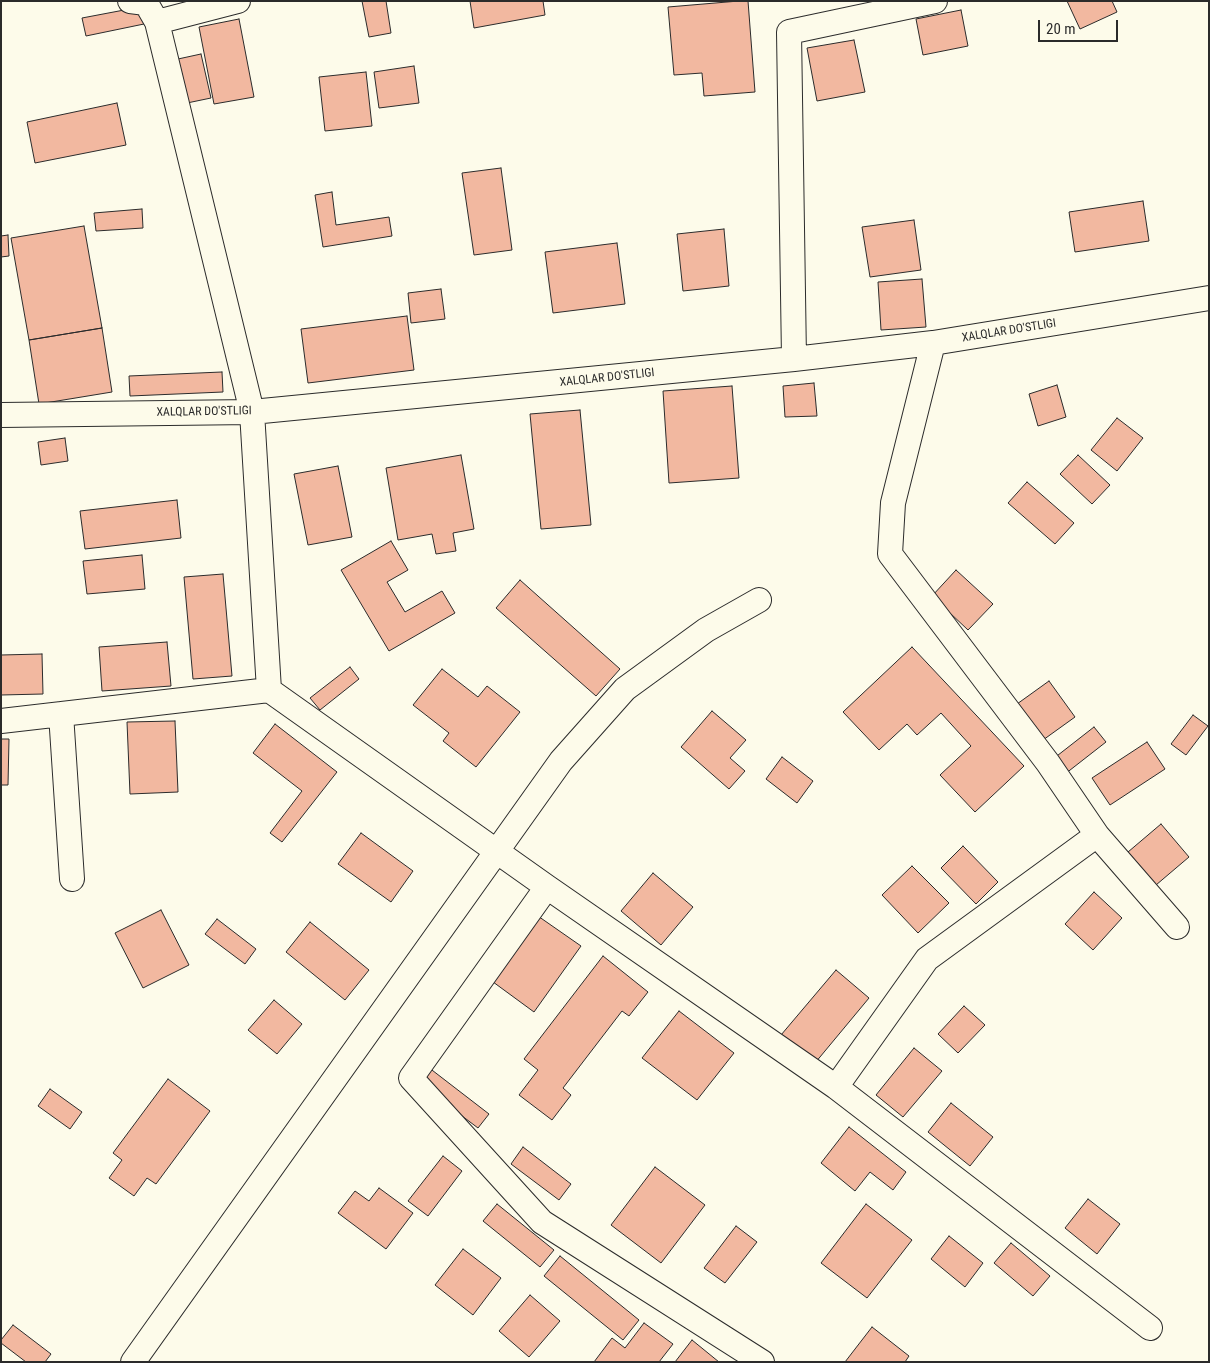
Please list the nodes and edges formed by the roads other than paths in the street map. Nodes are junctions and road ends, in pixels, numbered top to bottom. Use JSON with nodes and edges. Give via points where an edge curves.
{"nodes":[{"id":1,"x":130,"y":1,"type":"edge"},
{"id":2,"x":238,"y":1,"type":"edge"},
{"id":3,"x":935,"y":1,"type":"edge"},
{"id":4,"x":157,"y":22,"type":"junction"},
{"id":5,"x":1209,"y":298,"type":"edge"},
{"id":6,"x":933,"y":343,"type":"junction"},
{"id":7,"x":794,"y":360,"type":"junction"},
{"id":8,"x":252,"y":412,"type":"junction"},
{"id":9,"x":1,"y":415,"type":"edge"},
{"id":10,"x":759,"y":600,"type":"dead end"},
{"id":11,"x":269,"y":690,"type":"junction"},
{"id":12,"x":61,"y":714,"type":"junction"},
{"id":13,"x":1,"y":721,"type":"edge"},
{"id":14,"x":1097,"y":835,"type":"junction"},
{"id":15,"x":498,"y":852,"type":"junction"},
{"id":16,"x":72,"y":879,"type":"dead end"},
{"id":17,"x":547,"y":887,"type":"junction"},
{"id":18,"x":1177,"y":927,"type":"dead end"},
{"id":19,"x":836,"y":1087,"type":"junction"},
{"id":20,"x":1150,"y":1328,"type":"dead end"},
{"id":21,"x":133,"y":1362,"type":"edge"},
{"id":22,"x":762,"y":1362,"type":"edge"}],
"edges":[{"from":1,"to":4,"type":"street","via":[[146,3]]},
{"from":2,"to":4,"type":"street"},
{"from":3,"to":7,"type":"street","via":[[789,32]]},
{"from":4,"to":8,"type":"street"},
{"from":5,"to":6,"type":"street","name":"XALQLAR DO'STLIGI"},
{"from":6,"to":7,"type":"street","name":"XALQLAR DO'STLIGI"},
{"from":6,"to":14,"type":"street","via":[[893,502],[890,554],[1048,763]]},
{"from":7,"to":8,"type":"street","name":"XALQLAR DO'STLIGI"},
{"from":8,"to":9,"type":"street","name":"XALQLAR DO'STLIGI"},
{"from":8,"to":11,"type":"street"},
{"from":10,"to":15,"type":"street","via":[[706,630],[625,689],[561,761]]},
{"from":11,"to":12,"type":"street"},
{"from":11,"to":15,"type":"street"},
{"from":12,"to":13,"type":"street"},
{"from":12,"to":16,"type":"street"},
{"from":14,"to":18,"type":"street"},
{"from":14,"to":19,"type":"street","via":[[927,959]]},
{"from":15,"to":17,"type":"street"},
{"from":15,"to":21,"type":"street"},
{"from":17,"to":19,"type":"street"},
{"from":17,"to":22,"type":"street","via":[[411,1078],[542,1222]]},
{"from":19,"to":20,"type":"street"}]}
